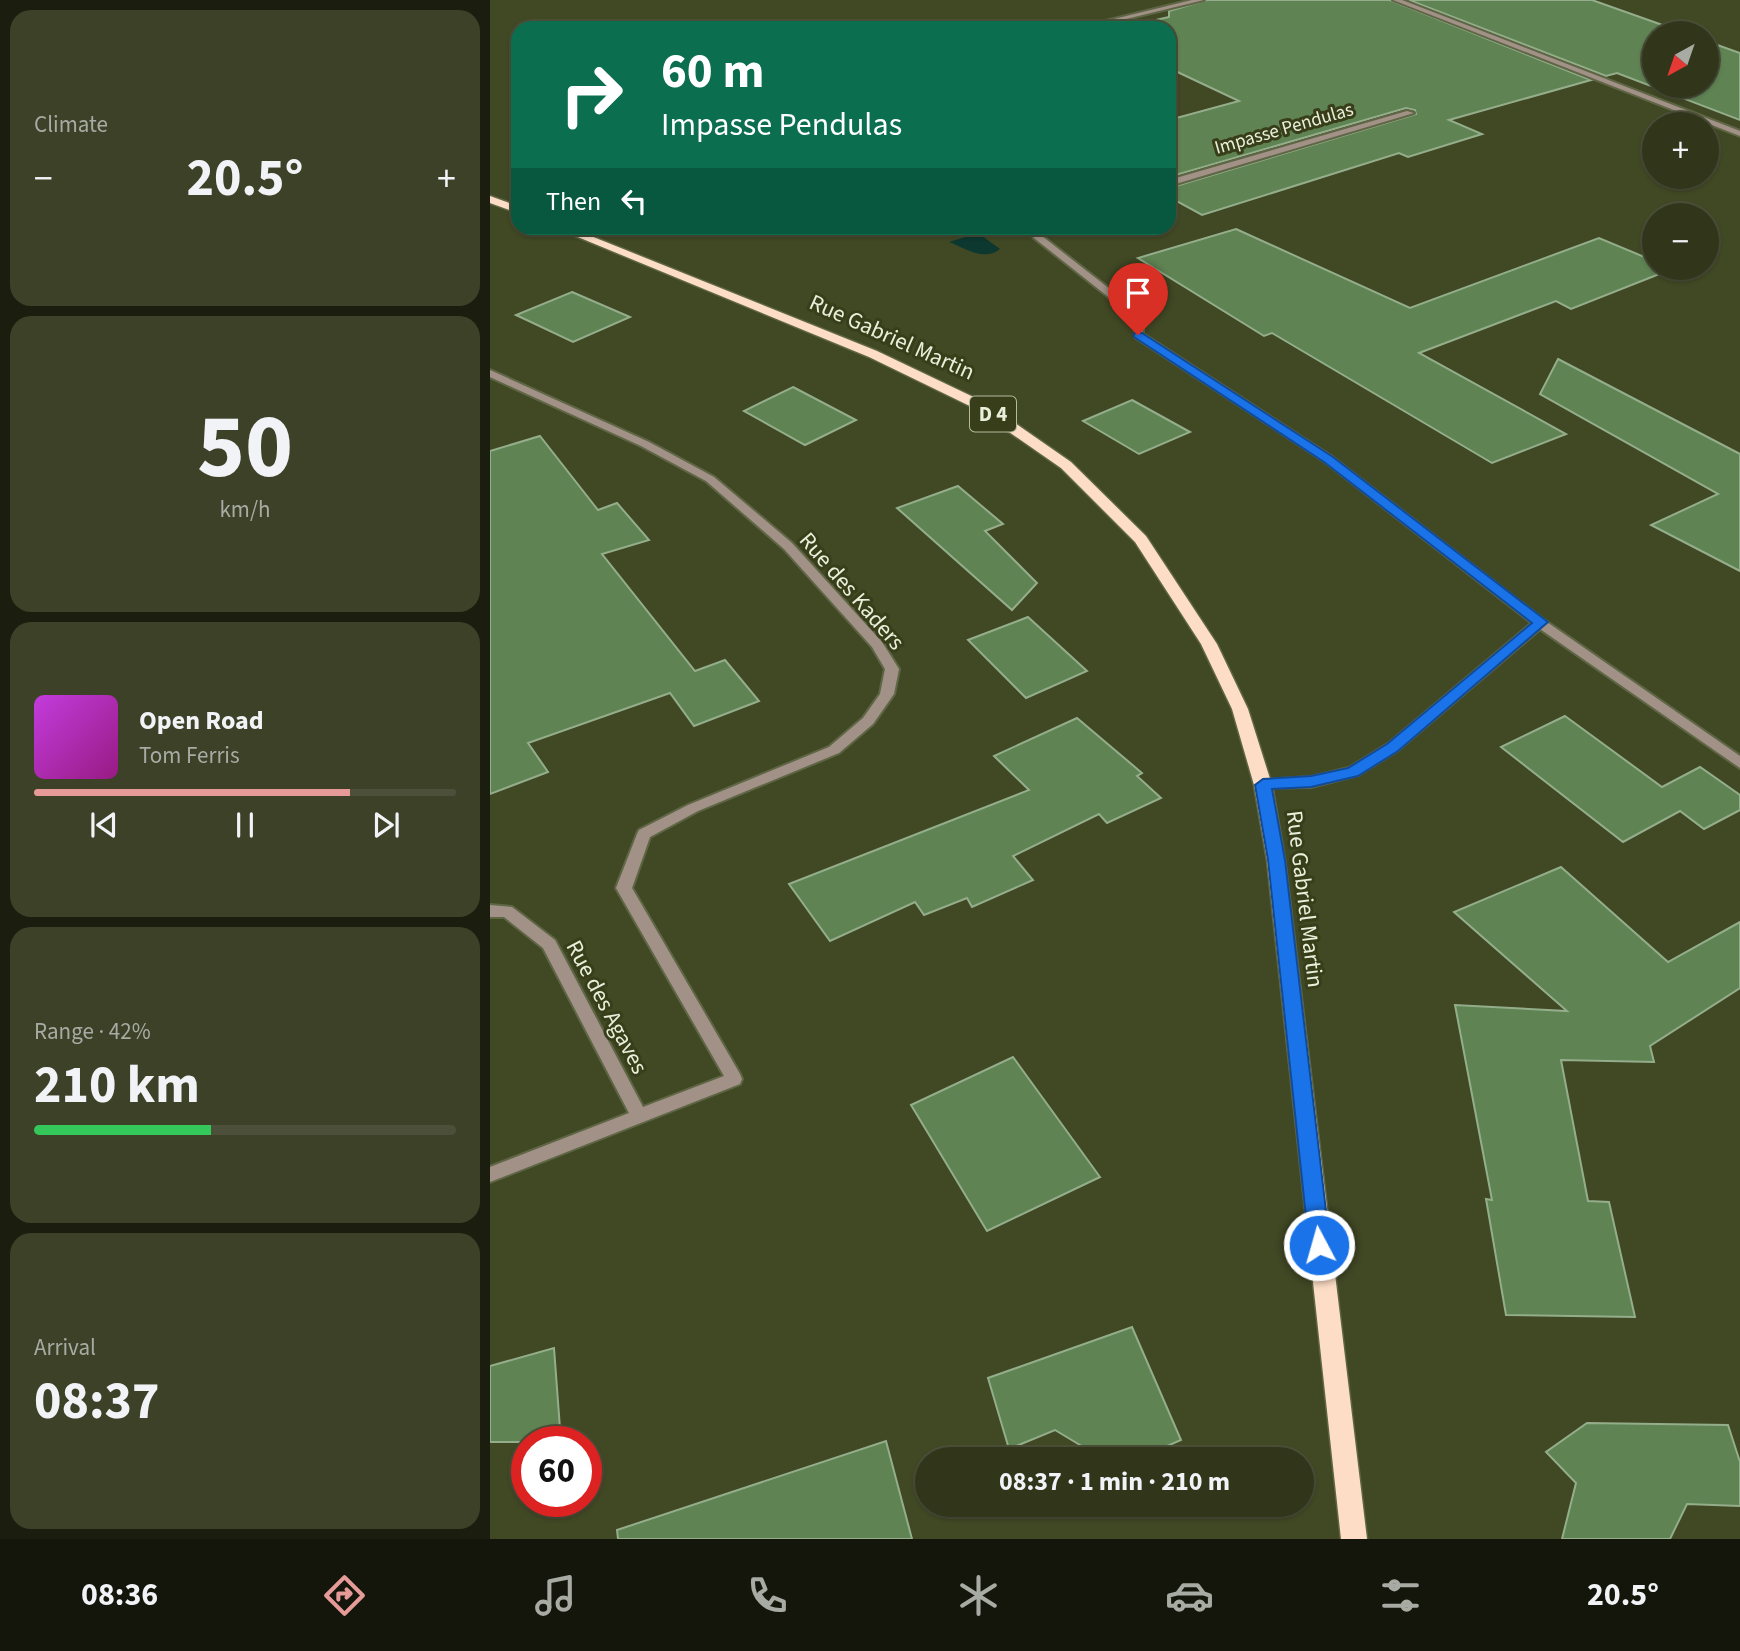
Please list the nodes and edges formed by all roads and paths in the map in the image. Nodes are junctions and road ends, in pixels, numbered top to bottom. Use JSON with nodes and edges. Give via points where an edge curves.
{"nodes":[{"id":1,"x":1201,"y":0,"type":"edge"},
{"id":2,"x":1396,"y":0,"type":"edge"},
{"id":3,"x":1110,"y":21,"type":"edge"},
{"id":4,"x":1410,"y":113,"type":"dead end"},
{"id":5,"x":1740,"y":134,"type":"edge"},
{"id":6,"x":1176,"y":181,"type":"edge"},
{"id":7,"x":490,"y":200,"type":"edge"},
{"id":8,"x":511,"y":208,"type":"edge"},
{"id":9,"x":579,"y":235,"type":"edge"},
{"id":10,"x":1038,"y":235,"type":"edge"},
{"id":11,"x":490,"y":373,"type":"edge"},
{"id":12,"x":1541,"y":622,"type":"junction"},
{"id":13,"x":1740,"y":763,"type":"edge"},
{"id":14,"x":1263,"y":785,"type":"junction"},
{"id":15,"x":490,"y":911,"type":"edge"},
{"id":16,"x":639,"y":1116,"type":"junction"},
{"id":17,"x":490,"y":1175,"type":"edge"},
{"id":18,"x":1354,"y":1539,"type":"edge"}],
"edges":[{"from":1,"to":3,"type":"street"},
{"from":2,"to":5,"type":"street"},
{"from":4,"to":6,"type":"street","name":"Impasse Pendulas"},
{"from":7,"to":8,"type":"main road"},
{"from":9,"to":14,"type":"main road","name":"Rue Gabriel Martin","number":"D 4","via":[[873,354],[981,406],[1066,465],[1141,538],[1209,644],[1240,709]]},
{"from":10,"to":12,"type":"street","via":[[1140,317],[1138,335],[1328,459]]},
{"from":11,"to":16,"type":"street","name":"Rue des Kaders","via":[[645,444],[710,480],[788,546],[877,645],[892,669],[887,694],[875,712],[834,750],[693,808],[644,834],[624,888],[734,1079]]},
{"from":12,"to":13,"type":"street"},
{"from":12,"to":14,"type":"street","via":[[1393,747],[1353,772],[1311,782]]},
{"from":14,"to":18,"type":"main road","name":"Rue Gabriel Martin","number":"D 4","via":[[1276,860]]},
{"from":15,"to":16,"type":"street","name":"Rue des Agaves","via":[[507,911],[549,944]]},
{"from":16,"to":17,"type":"street"}]}
